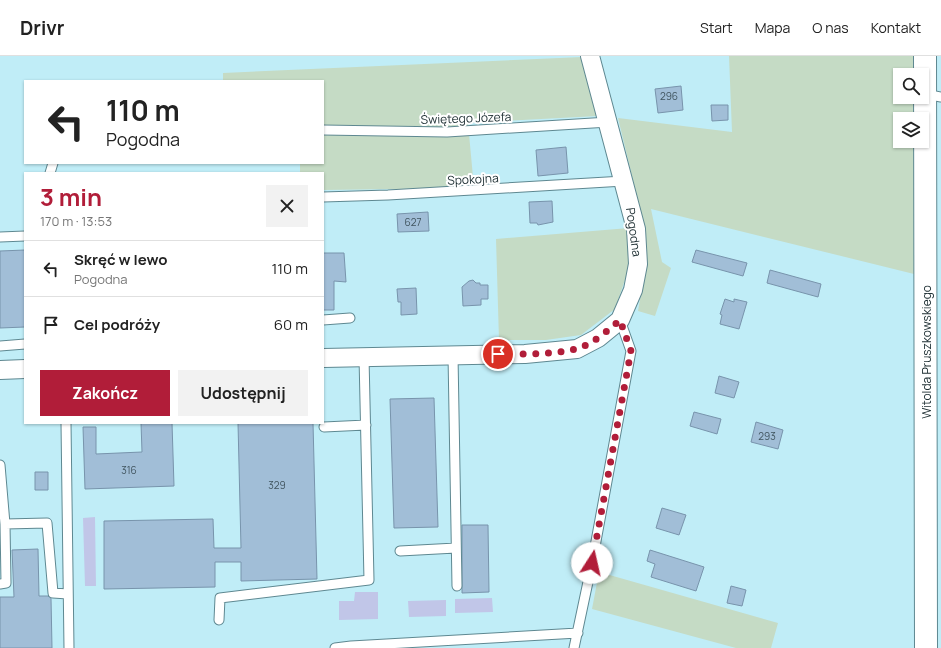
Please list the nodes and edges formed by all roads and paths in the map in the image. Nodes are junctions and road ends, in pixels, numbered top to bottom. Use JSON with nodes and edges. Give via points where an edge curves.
{"nodes":[{"id":1,"x":590,"y":56,"type":"edge"},
{"id":2,"x":925,"y":56,"type":"edge"},
{"id":3,"x":933,"y":95,"type":"edge"},
{"id":4,"x":608,"y":122,"type":"junction"},
{"id":5,"x":324,"y":130,"type":"edge"},
{"id":6,"x":624,"y":182,"type":"junction"},
{"id":7,"x":324,"y":197,"type":"edge"},
{"id":8,"x":24,"y":236,"type":"edge"},
{"id":9,"x":0,"y":237,"type":"edge"},
{"id":10,"x":350,"y":318,"type":"dead end"},
{"id":11,"x":324,"y":320,"type":"edge"},
{"id":12,"x":620,"y":320,"type":"junction"},
{"id":13,"x":24,"y":344,"type":"edge"},
{"id":14,"x":0,"y":346,"type":"edge"},
{"id":15,"x":453,"y":355,"type":"junction"},
{"id":16,"x":364,"y":357,"type":"junction"},
{"id":17,"x":324,"y":358,"type":"edge"},
{"id":18,"x":24,"y":369,"type":"edge"},
{"id":19,"x":0,"y":370,"type":"edge"},
{"id":20,"x":66,"y":424,"type":"edge"},
{"id":21,"x":366,"y":425,"type":"junction"},
{"id":22,"x":324,"y":427,"type":"dead end"},
{"id":23,"x":0,"y":466,"type":"edge"},
{"id":24,"x":5,"y":524,"type":"junction"},
{"id":25,"x":456,"y":548,"type":"junction"},
{"id":26,"x":400,"y":551,"type":"dead end"},
{"id":27,"x":0,"y":584,"type":"edge"},
{"id":28,"x":457,"y":586,"type":"dead end"},
{"id":29,"x":68,"y":594,"type":"junction"},
{"id":30,"x":219,"y":620,"type":"dead end"},
{"id":31,"x":578,"y":633,"type":"junction"},
{"id":32,"x":351,"y":647,"type":"edge"},
{"id":33,"x":69,"y":648,"type":"edge"},
{"id":34,"x":335,"y":648,"type":"edge"},
{"id":35,"x":574,"y":648,"type":"edge"},
{"id":36,"x":926,"y":648,"type":"edge"}],
"edges":[{"from":1,"to":4,"type":"street","name":"Pogodna"},
{"from":2,"to":3,"type":"street","name":"Witolda Pruszkowskiego"},
{"from":3,"to":36,"type":"street","name":"Witolda Pruszkowskiego"},
{"from":4,"to":5,"type":"lane","name":"Świętego Józefa","via":[[447,132]]},
{"from":4,"to":6,"type":"street","name":"Pogodna"},
{"from":6,"to":7,"type":"lane","name":"Spokojna"},
{"from":6,"to":12,"type":"street","name":"Pogodna","via":[[636,229],[638,264],[633,290]]},
{"from":8,"to":9,"type":"lane"},
{"from":10,"to":11,"type":"lane"},
{"from":12,"to":15,"type":"street","name":"Pogodna","via":[[598,338],[577,349],[525,354]]},
{"from":12,"to":31,"type":"lane","via":[[631,351]]},
{"from":13,"to":14,"type":"lane"},
{"from":15,"to":16,"type":"street","name":"Pogodna"},
{"from":15,"to":25,"type":"lane"},
{"from":16,"to":17,"type":"street","name":"Pogodna"},
{"from":16,"to":21,"type":"lane"},
{"from":18,"to":19,"type":"street"},
{"from":20,"to":29,"type":"lane"},
{"from":21,"to":22,"type":"lane"},
{"from":21,"to":30,"type":"lane","via":[[369,580],[220,598]]},
{"from":23,"to":24,"type":"lane"},
{"from":24,"to":27,"type":"lane","via":[[6,583]]},
{"from":24,"to":29,"type":"lane","via":[[47,523],[53,593]]},
{"from":25,"to":26,"type":"lane"},
{"from":25,"to":28,"type":"lane"},
{"from":29,"to":33,"type":"lane"},
{"from":31,"to":32,"type":"lane"},
{"from":31,"to":35,"type":"lane"},
{"from":32,"to":34,"type":"lane"}]}
